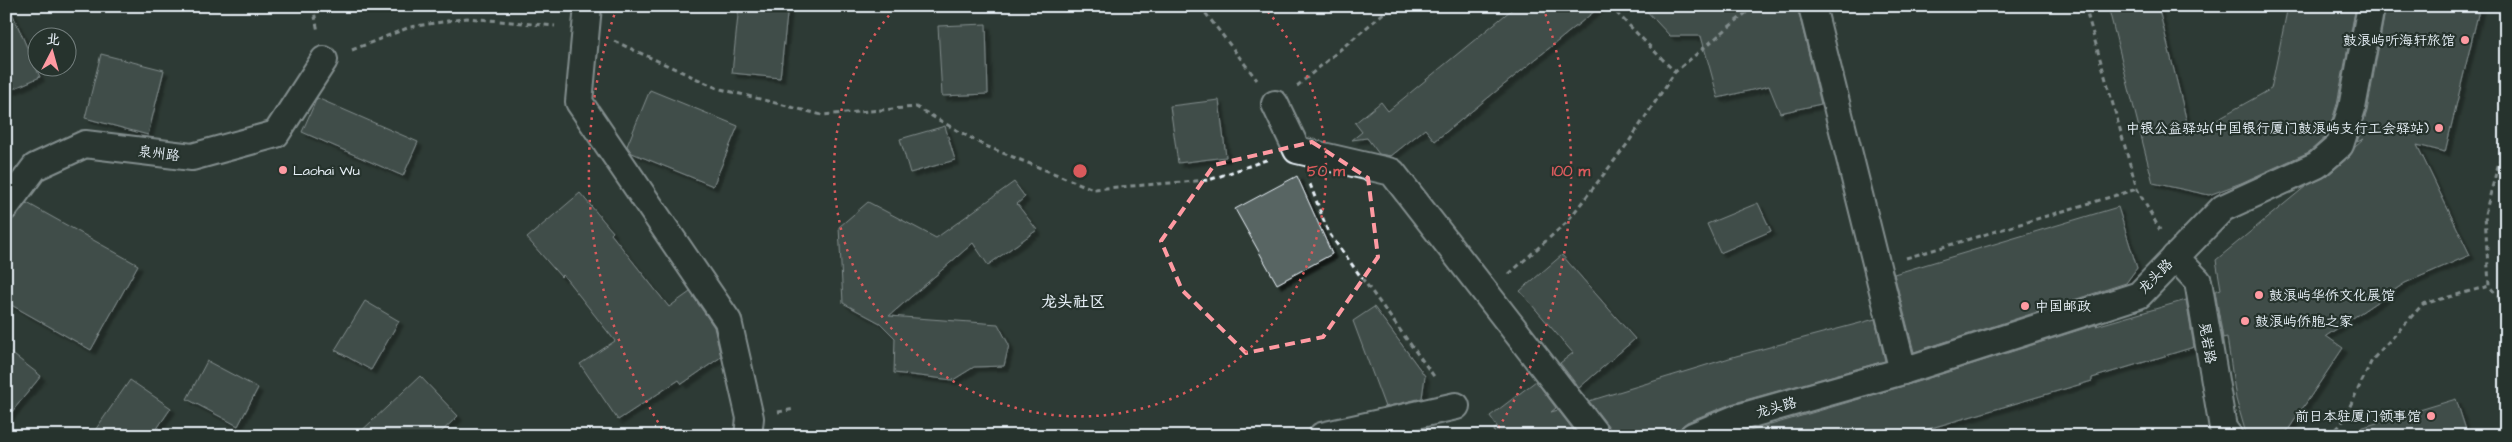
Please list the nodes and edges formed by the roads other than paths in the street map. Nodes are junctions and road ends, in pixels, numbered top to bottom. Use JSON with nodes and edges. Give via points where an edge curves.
{"nodes":[{"id":1,"x":1812,"y":6,"type":"edge"},
{"id":2,"x":2371,"y":6,"type":"edge"},
{"id":3,"x":587,"y":17,"type":"edge"},
{"id":4,"x":324,"y":60,"type":"road end"},
{"id":5,"x":1275,"y":104,"type":"road end"},
{"id":6,"x":6,"y":206,"type":"edge"},
{"id":7,"x":2175,"y":257,"type":"junction"},
{"id":8,"x":1903,"y":371,"type":"junction"},
{"id":9,"x":1456,"y":406,"type":"road end"},
{"id":10,"x":748,"y":436,"type":"edge"},
{"id":11,"x":1322,"y":436,"type":"edge"},
{"id":12,"x":1597,"y":436,"type":"edge"},
{"id":13,"x":1693,"y":436,"type":"edge"},
{"id":14,"x":2229,"y":436,"type":"edge"}],
"edges":[{"from":1,"to":8,"type":"street"},
{"from":2,"to":7,"type":"street","name":"龙头路","via":[[2352,108],[2340,145],[2317,165],[2223,208]]},
{"from":3,"to":10,"type":"street","via":[[579,102],[728,320],[750,418]]},
{"from":4,"to":6,"type":"street","name":"泉州路","via":[[276,134],[192,157],[85,144],[35,167]]},
{"from":5,"to":12,"type":"street","via":[[1297,150],[1392,172]]},
{"from":7,"to":8,"type":"street","name":"龙头路","via":[[2139,295]]},
{"from":7,"to":14,"type":"street","name":"晃岩路","via":[[2198,281],[2223,428]]},
{"from":8,"to":13,"type":"street","name":"龙头路","via":[[1737,418]]},
{"from":9,"to":11,"type":"street"}]}
